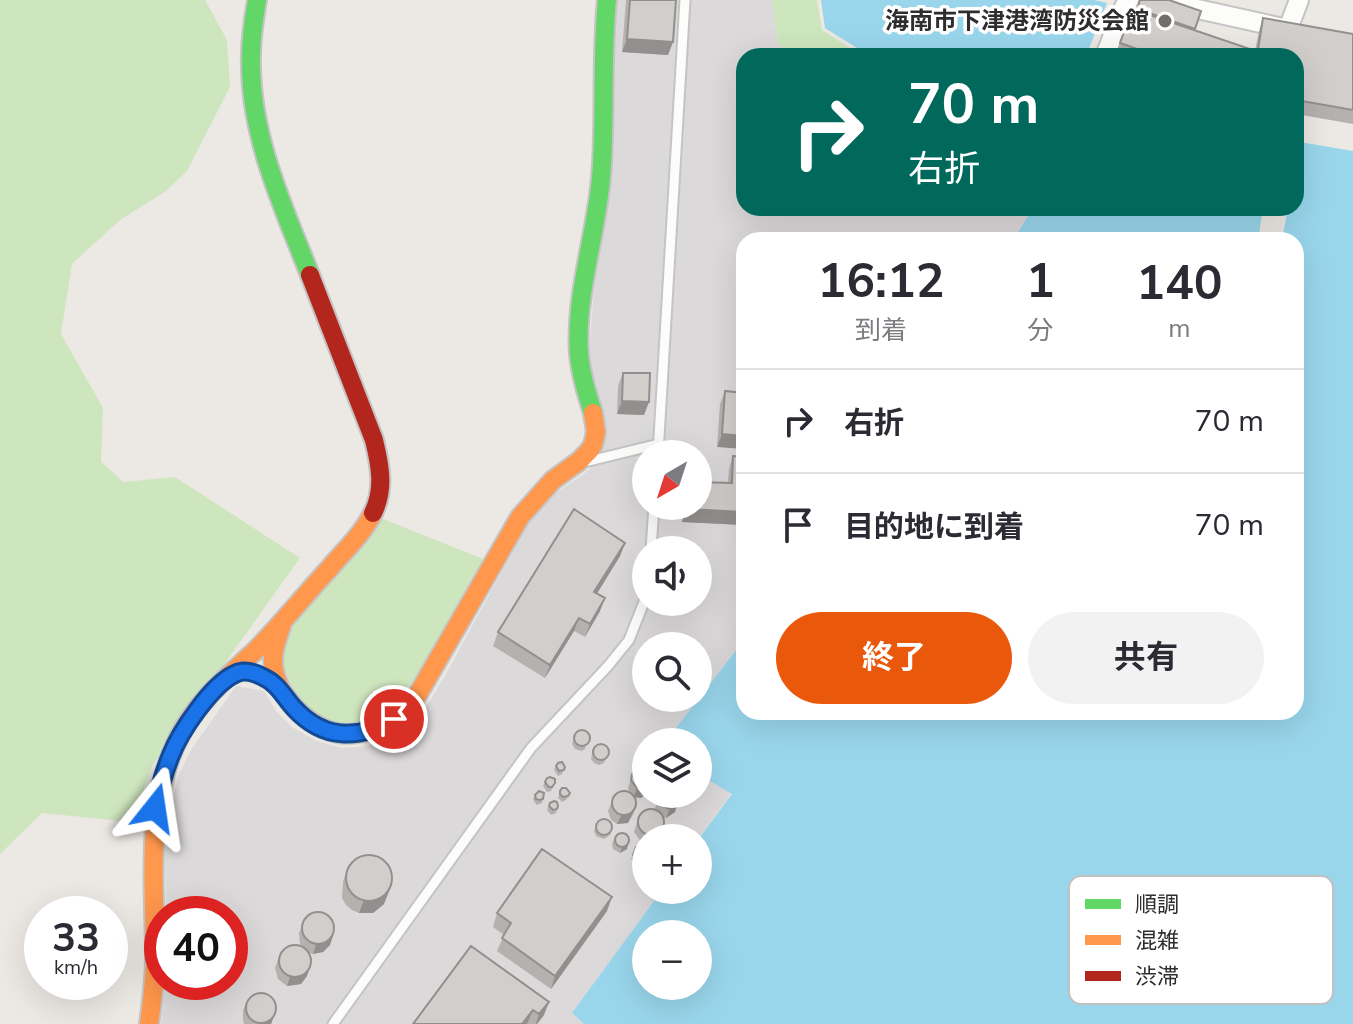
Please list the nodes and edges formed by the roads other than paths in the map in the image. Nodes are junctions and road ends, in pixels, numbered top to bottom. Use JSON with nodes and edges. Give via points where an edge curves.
{"nodes":[{"id":1,"x":257,"y":0,"type":"edge"},
{"id":2,"x":607,"y":0,"type":"edge"},
{"id":3,"x":685,"y":0,"type":"edge"},
{"id":4,"x":1129,"y":0,"type":"edge"},
{"id":5,"x":1157,"y":0,"type":"edge"},
{"id":6,"x":1299,"y":0,"type":"edge"},
{"id":7,"x":1108,"y":48,"type":"edge"},
{"id":8,"x":660,"y":440,"type":"edge"},
{"id":9,"x":632,"y":454,"type":"edge"},
{"id":10,"x":574,"y":465,"type":"junction"},
{"id":11,"x":638,"y":616,"type":"edge"},
{"id":12,"x":282,"y":623,"type":"junction"},
{"id":13,"x":222,"y":683,"type":"junction"},
{"id":14,"x":283,"y":694,"type":"junction"},
{"id":15,"x":149,"y":1024,"type":"edge"},
{"id":16,"x":333,"y":1024,"type":"edge"}],
"edges":[{"from":1,"to":12,"type":"street","via":[[250,75],[263,147],[365,412],[380,467],[381,492],[373,515]]},
{"from":2,"to":10,"type":"street","via":[[602,177],[579,335],[585,388],[596,424],[591,448]]},
{"from":3,"to":8,"type":"lane"},
{"from":4,"to":7,"type":"street"},
{"from":5,"to":6,"type":"street","via":[[1294,30]]},
{"from":9,"to":10,"type":"lane"},
{"from":10,"to":14,"type":"street","via":[[520,517],[418,694],[394,719],[347,735],[308,722]]},
{"from":11,"to":16,"type":"lane","via":[[629,640],[608,666],[531,748]]},
{"from":12,"to":13,"type":"street"},
{"from":12,"to":14,"type":"street","via":[[273,660]]},
{"from":13,"to":14,"type":"street","via":[[236,673],[255,673]]},
{"from":13,"to":15,"type":"street","via":[[181,733],[155,808]]}]}
